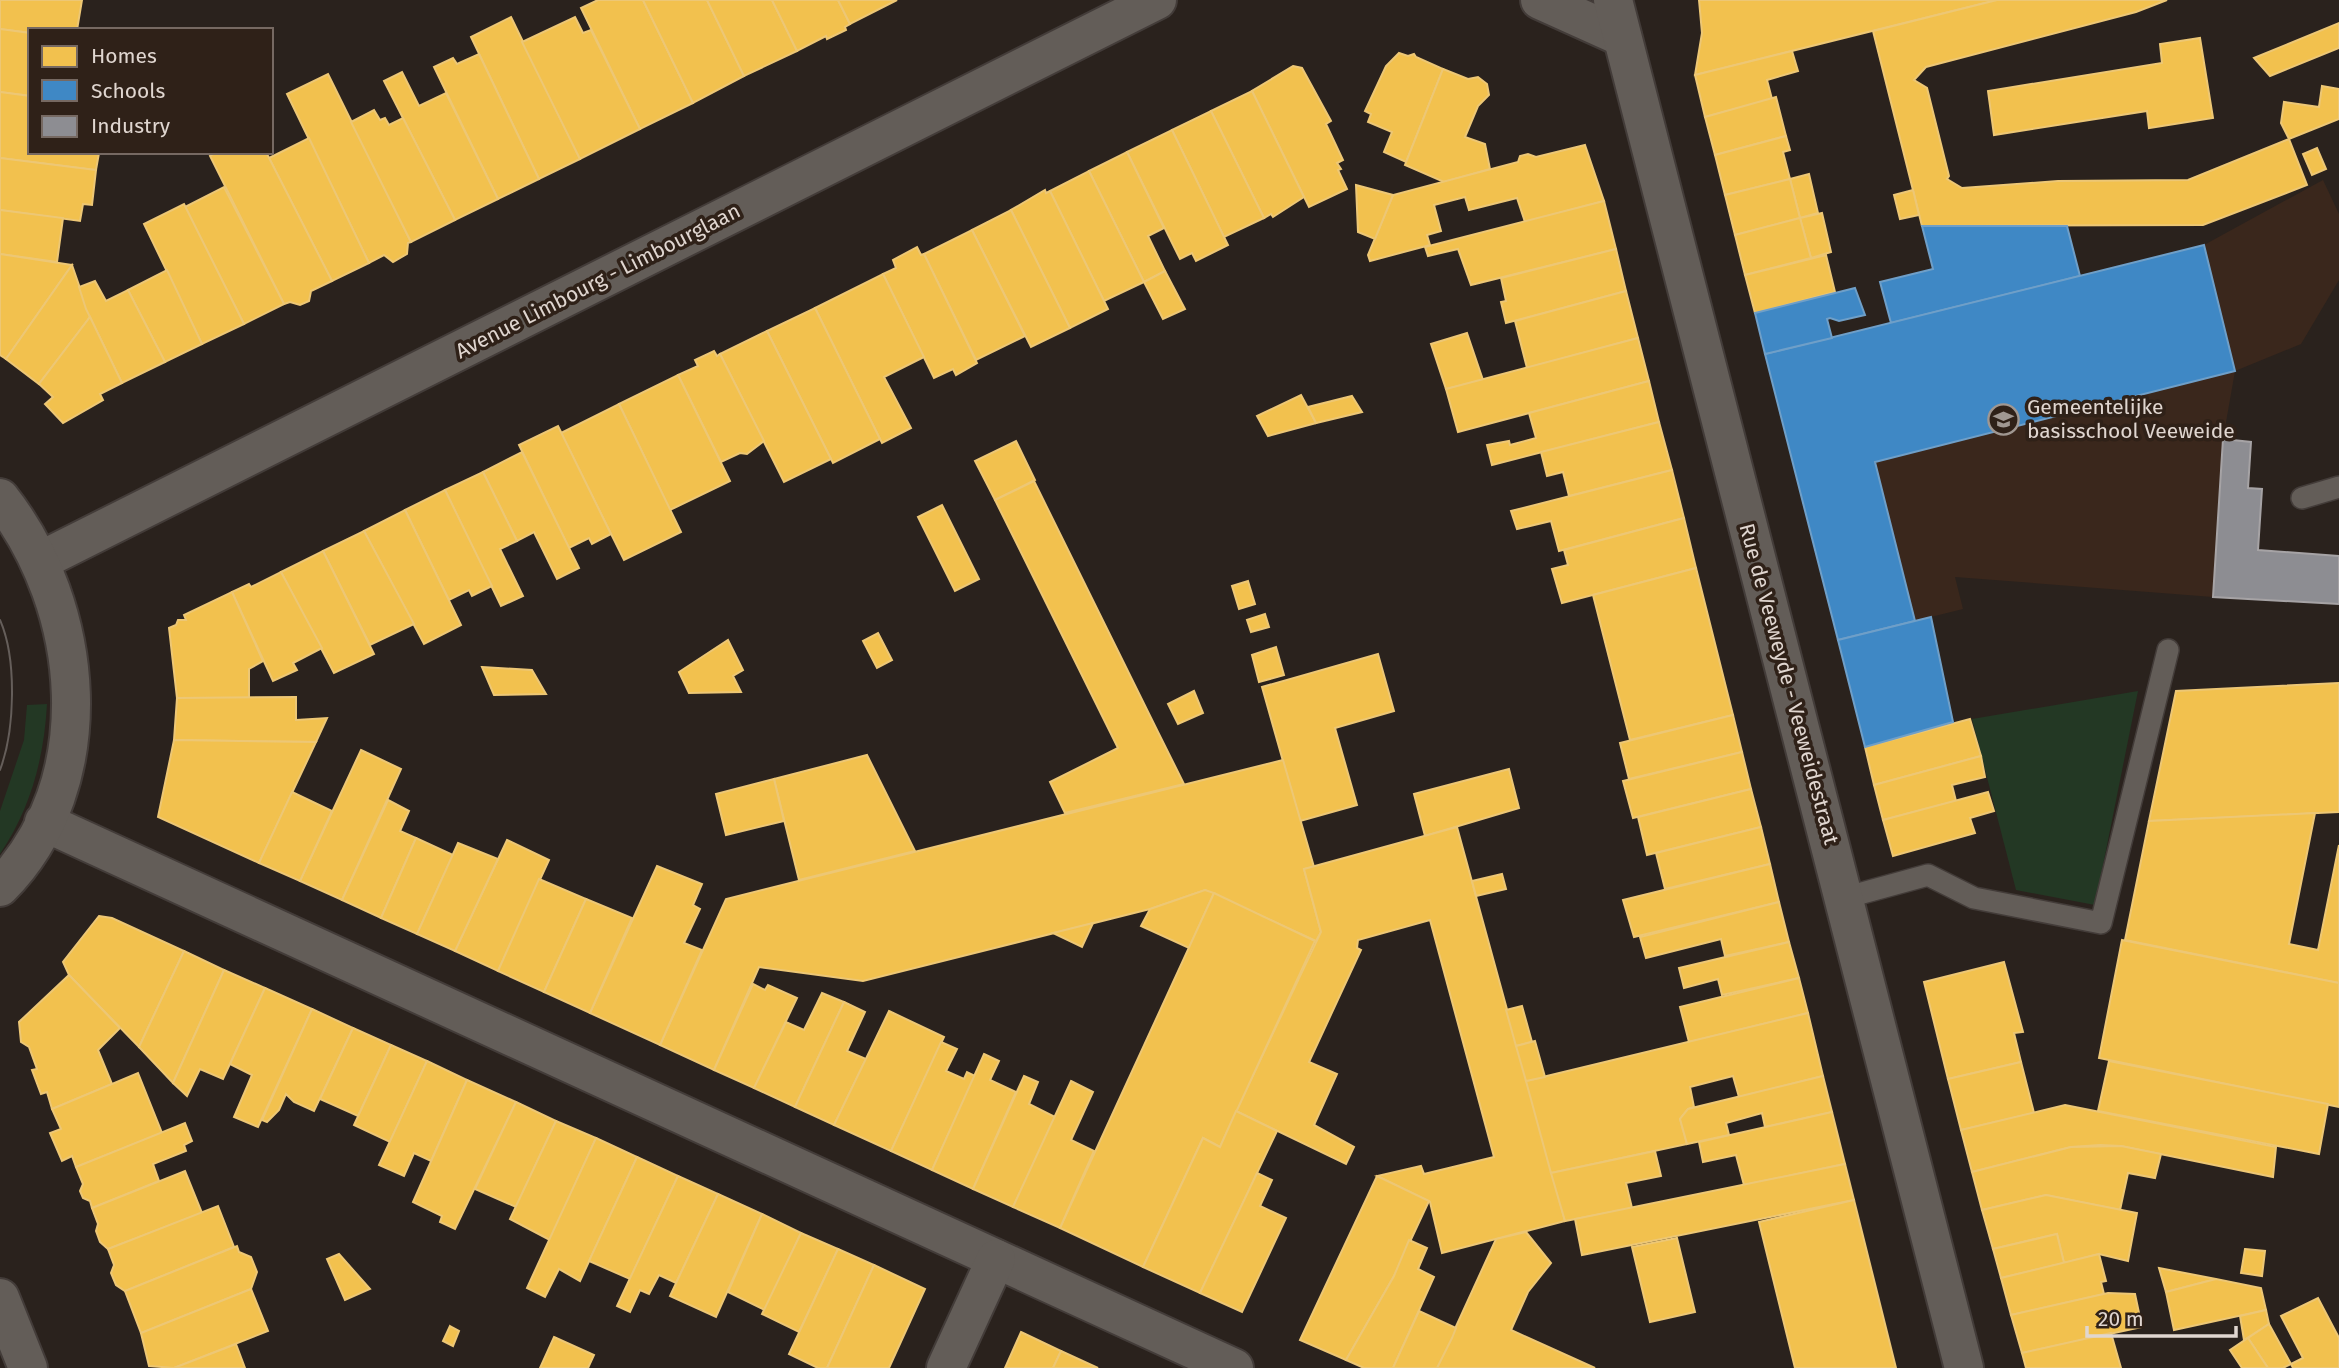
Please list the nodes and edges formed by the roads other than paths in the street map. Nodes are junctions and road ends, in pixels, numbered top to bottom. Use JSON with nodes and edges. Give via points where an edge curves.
{"nodes":[{"id":1,"x":1157,"y":0,"type":"edge"},
{"id":2,"x":1540,"y":0,"type":"edge"},
{"id":3,"x":1613,"y":0,"type":"edge"},
{"id":4,"x":1622,"y":37,"type":"junction"},
{"id":5,"x":2339,"y":487,"type":"edge"},
{"id":6,"x":0,"y":498,"type":"edge"},
{"id":7,"x":2302,"y":498,"type":"dead end"},
{"id":8,"x":40,"y":561,"type":"junction"},
{"id":9,"x":2168,"y":650,"type":"dead end"},
{"id":10,"x":44,"y":822,"type":"junction"},
{"id":11,"x":0,"y":887,"type":"edge"},
{"id":12,"x":1844,"y":898,"type":"junction"},
{"id":13,"x":996,"y":1259,"type":"junction"},
{"id":14,"x":0,"y":1298,"type":"edge"},
{"id":15,"x":28,"y":1368,"type":"edge"},
{"id":16,"x":946,"y":1368,"type":"edge"},
{"id":17,"x":1234,"y":1368,"type":"edge"},
{"id":18,"x":1964,"y":1368,"type":"edge"}],
"edges":[{"from":1,"to":8,"type":"street","name":"Avenue Limbourg - Limbourglaan"},
{"from":2,"to":4,"type":"street"},
{"from":3,"to":4,"type":"street","name":"Rue de Veeweyde - Veeweidestraat"},
{"from":4,"to":12,"type":"street","name":"Rue de Veeweyde - Veeweidestraat"},
{"from":5,"to":7,"type":"lane"},
{"from":6,"to":8,"type":"street"},
{"from":8,"to":10,"type":"street","via":[[55,596],[70,671],[67,748]]},
{"from":9,"to":12,"type":"lane","via":[[2101,923],[1974,898],[1928,876]]},
{"from":10,"to":11,"type":"street","via":[[32,846]]},
{"from":10,"to":13,"type":"street"},
{"from":12,"to":18,"type":"street","name":"Rue de Veeweyde - Veeweidestraat"},
{"from":13,"to":16,"type":"street"},
{"from":13,"to":17,"type":"street"},
{"from":14,"to":15,"type":"street"}]}
